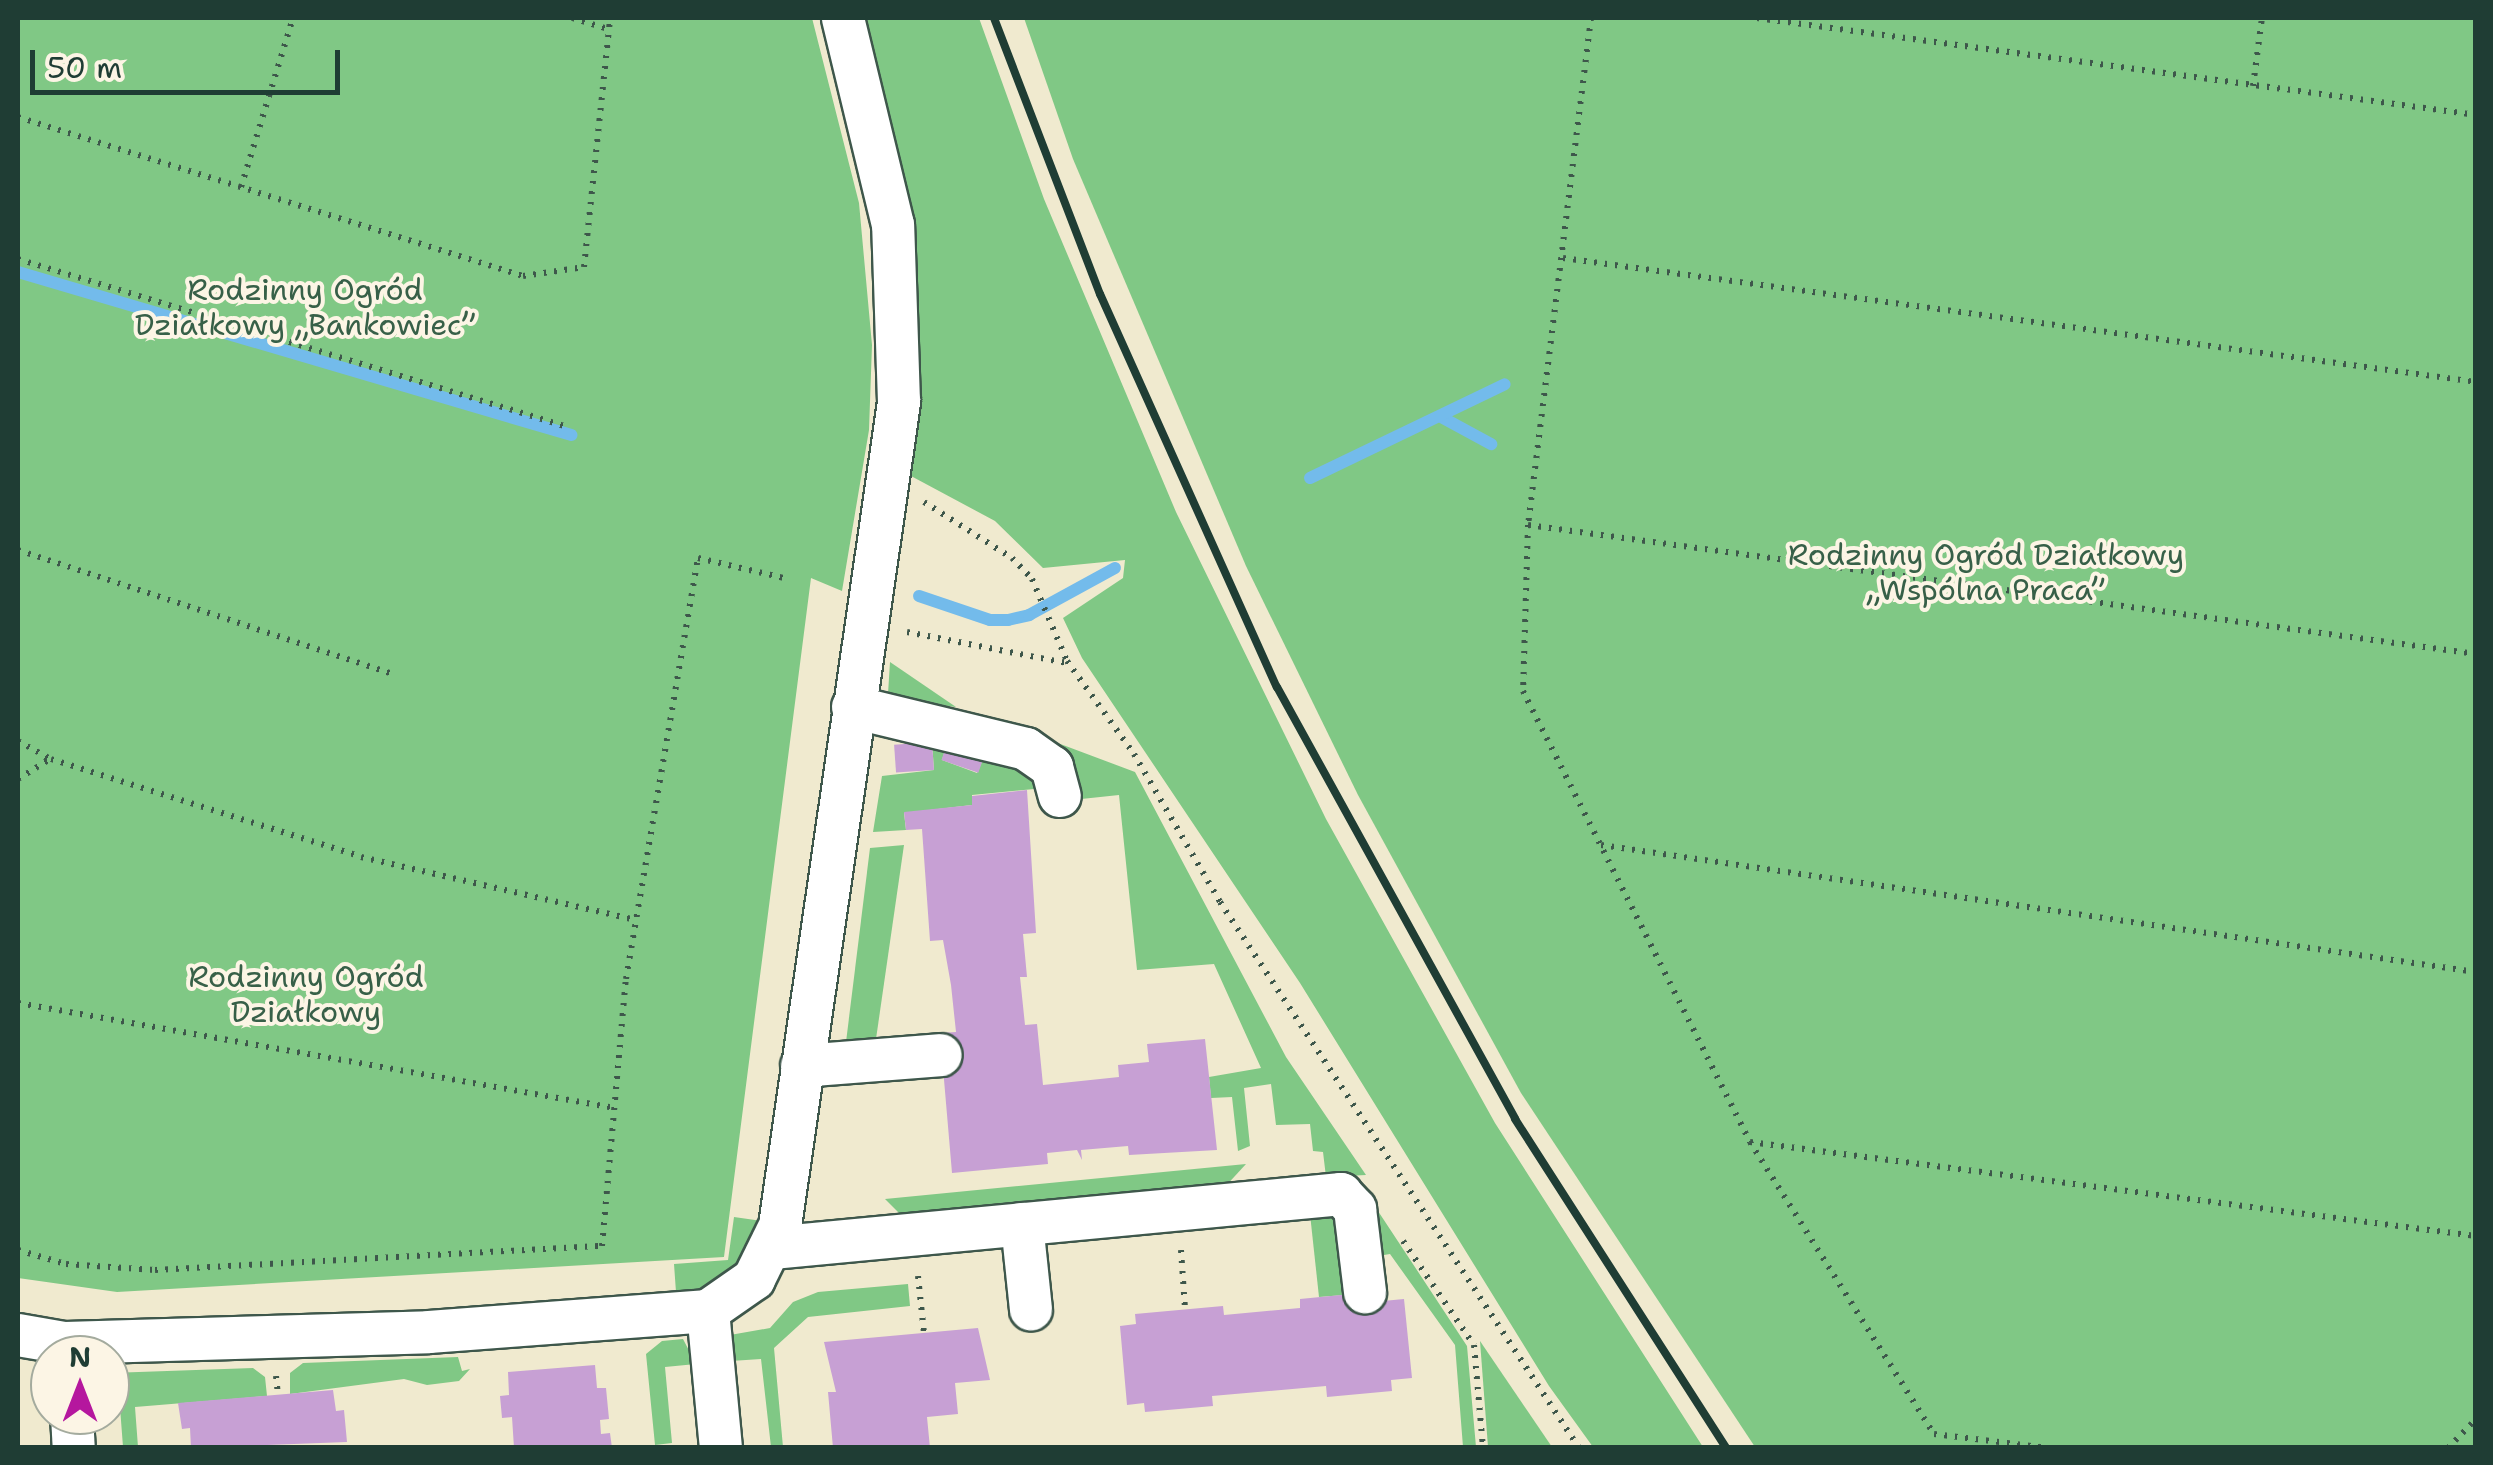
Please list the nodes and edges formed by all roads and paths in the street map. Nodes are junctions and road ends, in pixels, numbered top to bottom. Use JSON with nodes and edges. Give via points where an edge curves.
{"nodes":[{"id":1,"x":294,"y":18,"type":"edge"},
{"id":2,"x":572,"y":18,"type":"edge"},
{"id":3,"x":610,"y":18,"type":"edge"},
{"id":4,"x":843,"y":18,"type":"edge"},
{"id":5,"x":1591,"y":18,"type":"edge"},
{"id":6,"x":1757,"y":18,"type":"edge"},
{"id":7,"x":2262,"y":18,"type":"edge"},
{"id":8,"x":609,"y":29,"type":"junction"},
{"id":9,"x":2253,"y":86,"type":"junction"},
{"id":10,"x":2476,"y":115,"type":"edge"},
{"id":11,"x":18,"y":117,"type":"edge"},
{"id":12,"x":240,"y":187,"type":"junction"},
{"id":13,"x":1563,"y":258,"type":"junction"},
{"id":14,"x":18,"y":259,"type":"edge"},
{"id":15,"x":2476,"y":382,"type":"edge"},
{"id":16,"x":568,"y":428,"type":"dead end"},
{"id":17,"x":892,"y":485,"type":"junction"},
{"id":18,"x":1528,"y":525,"type":"junction"},
{"id":19,"x":18,"y":550,"type":"edge"},
{"id":20,"x":788,"y":579,"type":"dead end"},
{"id":21,"x":866,"y":631,"type":"junction"},
{"id":22,"x":2476,"y":654,"type":"edge"},
{"id":23,"x":1069,"y":664,"type":"junction"},
{"id":24,"x":394,"y":674,"type":"dead end"},
{"id":25,"x":853,"y":707,"type":"junction"},
{"id":26,"x":18,"y":741,"type":"edge"},
{"id":27,"x":51,"y":759,"type":"junction"},
{"id":28,"x":18,"y":779,"type":"edge"},
{"id":29,"x":1060,"y":796,"type":"dead end"},
{"id":30,"x":1601,"y":845,"type":"junction"},
{"id":31,"x":636,"y":920,"type":"junction"},
{"id":32,"x":2476,"y":972,"type":"edge"},
{"id":33,"x":18,"y":1003,"type":"edge"},
{"id":34,"x":941,"y":1055,"type":"dead end"},
{"id":35,"x":802,"y":1066,"type":"junction"},
{"id":36,"x":615,"y":1108,"type":"junction"},
{"id":37,"x":1750,"y":1142,"type":"junction"},
{"id":38,"x":1177,"y":1209,"type":"junction"},
{"id":39,"x":1022,"y":1224,"type":"junction"},
{"id":40,"x":1397,"y":1232,"type":"dead end"},
{"id":41,"x":915,"y":1234,"type":"junction"},
{"id":42,"x":2476,"y":1236,"type":"edge"},
{"id":43,"x":772,"y":1248,"type":"junction"},
{"id":44,"x":18,"y":1250,"type":"edge"},
{"id":45,"x":1365,"y":1292,"type":"dead end"},
{"id":46,"x":1185,"y":1309,"type":"dead end"},
{"id":47,"x":1031,"y":1310,"type":"dead end"},
{"id":48,"x":708,"y":1311,"type":"junction"},
{"id":49,"x":924,"y":1333,"type":"dead end"},
{"id":50,"x":130,"y":1346,"type":"edge"},
{"id":51,"x":2476,"y":1418,"type":"edge"},
{"id":52,"x":721,"y":1448,"type":"edge"},
{"id":53,"x":1483,"y":1448,"type":"edge"},
{"id":54,"x":1579,"y":1448,"type":"edge"},
{"id":55,"x":2048,"y":1448,"type":"edge"},
{"id":56,"x":2448,"y":1448,"type":"edge"}],
"edges":[{"from":1,"to":12,"type":"path"},
{"from":2,"to":8,"type":"path"},
{"from":3,"to":8,"type":"path"},
{"from":4,"to":17,"type":"street","via":[[883,169],[898,272],[900,382]]},
{"from":5,"to":13,"type":"path"},
{"from":6,"to":9,"type":"path"},
{"from":7,"to":9,"type":"path"},
{"from":8,"to":12,"type":"path","via":[[584,267],[523,276]]},
{"from":9,"to":10,"type":"path"},
{"from":11,"to":12,"type":"path"},
{"from":13,"to":15,"type":"path"},
{"from":13,"to":18,"type":"path"},
{"from":14,"to":16,"type":"path"},
{"from":17,"to":21,"type":"street"},
{"from":17,"to":23,"type":"path","via":[[961,522],[1032,579]]},
{"from":18,"to":22,"type":"path"},
{"from":18,"to":30,"type":"path","via":[[1523,692]]},
{"from":19,"to":24,"type":"path"},
{"from":20,"to":31,"type":"path","via":[[698,558]]},
{"from":21,"to":23,"type":"path"},
{"from":21,"to":25,"type":"street"},
{"from":23,"to":54,"type":"path"},
{"from":25,"to":29,"type":"street","via":[[1026,749],[1052,766]]},
{"from":25,"to":35,"type":"street"},
{"from":26,"to":27,"type":"path"},
{"from":27,"to":28,"type":"path"},
{"from":27,"to":31,"type":"path","via":[[361,857]]},
{"from":30,"to":32,"type":"path"},
{"from":30,"to":37,"type":"path"},
{"from":31,"to":36,"type":"path"},
{"from":33,"to":36,"type":"path"},
{"from":34,"to":35,"type":"street"},
{"from":35,"to":43,"type":"street"},
{"from":36,"to":44,"type":"path","via":[[602,1246],[156,1270],[66,1264]]},
{"from":37,"to":42,"type":"path"},
{"from":37,"to":55,"type":"path","via":[[1934,1434]]},
{"from":38,"to":39,"type":"street"},
{"from":38,"to":45,"type":"street","via":[[1342,1194],[1355,1209]]},
{"from":38,"to":46,"type":"path"},
{"from":39,"to":41,"type":"street"},
{"from":39,"to":47,"type":"street"},
{"from":40,"to":53,"type":"path","via":[[1474,1345]]},
{"from":41,"to":43,"type":"street"},
{"from":41,"to":49,"type":"path"},
{"from":43,"to":48,"type":"street","via":[[754,1279]]},
{"from":48,"to":50,"type":"street"},
{"from":48,"to":52,"type":"street"},
{"from":51,"to":56,"type":"path"}]}
